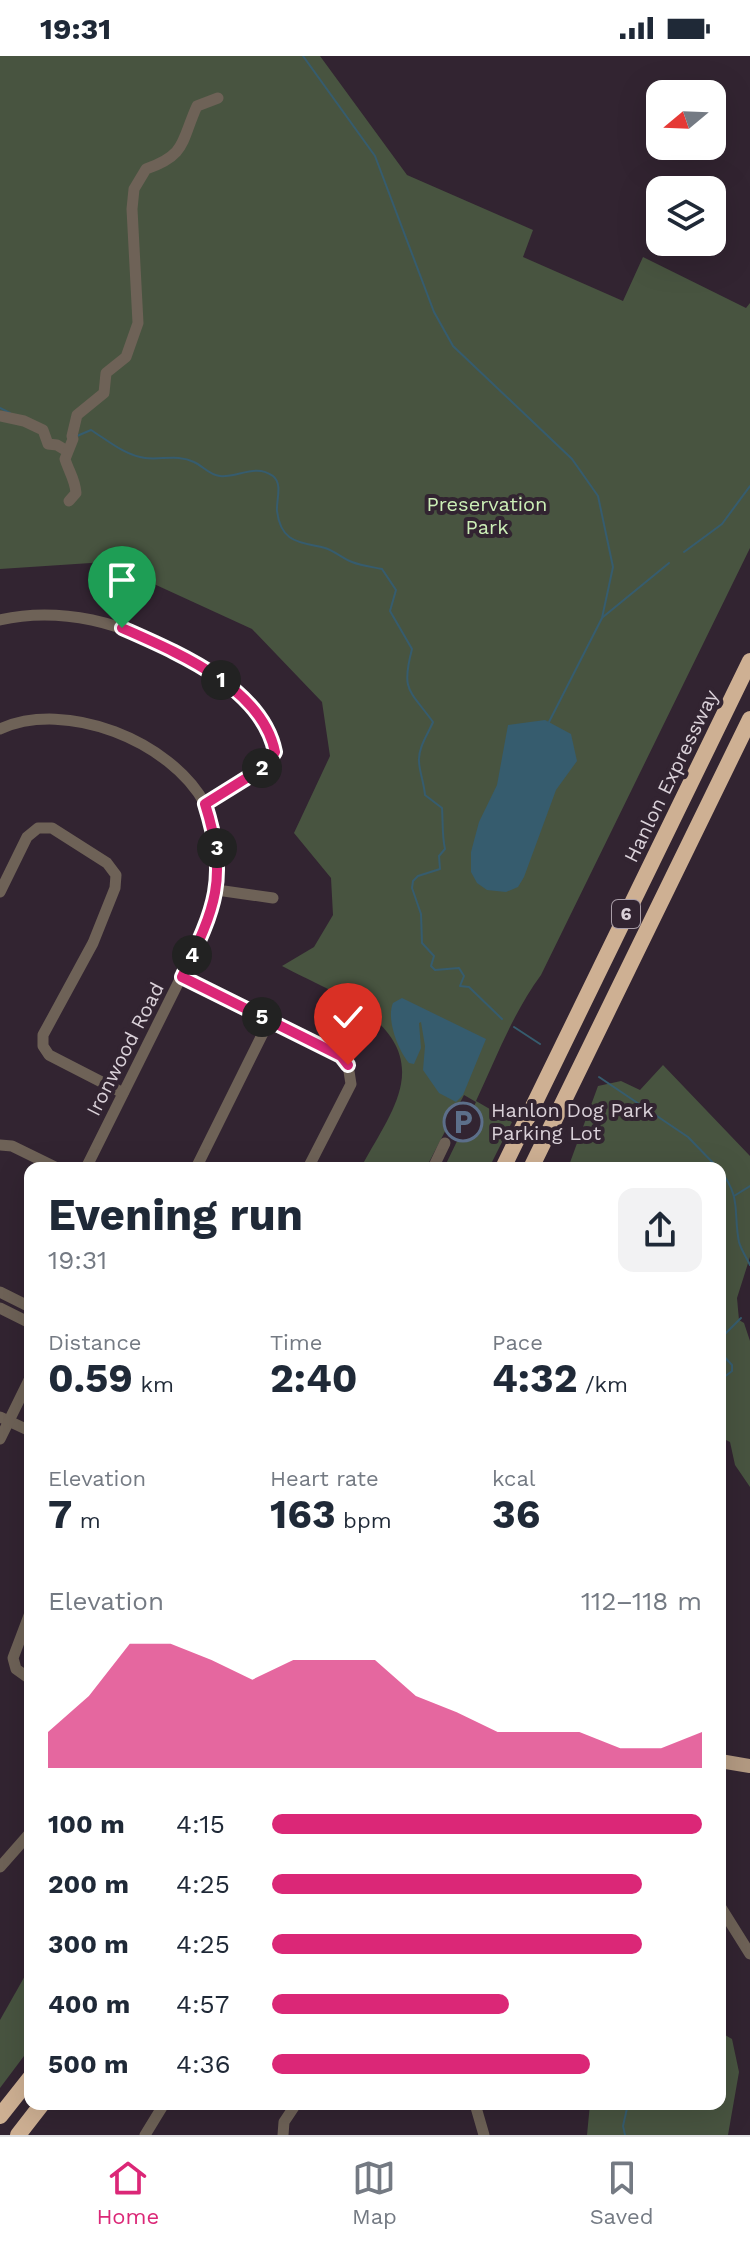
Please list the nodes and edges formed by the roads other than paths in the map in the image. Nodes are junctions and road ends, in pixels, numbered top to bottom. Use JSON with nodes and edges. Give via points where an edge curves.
{"nodes":[{"id":1,"x":218,"y":98,"type":"dead end"},
{"id":2,"x":0,"y":416,"type":"edge"},
{"id":3,"x":67,"y":451,"type":"junction"},
{"id":4,"x":69,"y":501,"type":"dead end"},
{"id":5,"x":0,"y":620,"type":"edge"},
{"id":6,"x":750,"y":661,"type":"edge"},
{"id":7,"x":750,"y":719,"type":"edge"},
{"id":8,"x":0,"y":729,"type":"edge"},
{"id":9,"x":205,"y":804,"type":"junction"},
{"id":10,"x":217,"y":890,"type":"junction"},
{"id":11,"x":0,"y":892,"type":"edge"},
{"id":12,"x":273,"y":898,"type":"dead end"},
{"id":13,"x":182,"y":977,"type":"junction"},
{"id":14,"x":269,"y":1021,"type":"junction"},
{"id":15,"x":123,"y":1093,"type":"junction"},
{"id":16,"x":445,"y":1143,"type":"dead end"},
{"id":17,"x":0,"y":1145,"type":"edge"},
{"id":18,"x":45,"y":1162,"type":"edge"},
{"id":19,"x":89,"y":1162,"type":"edge"},
{"id":20,"x":199,"y":1162,"type":"edge"},
{"id":21,"x":311,"y":1162,"type":"edge"},
{"id":22,"x":436,"y":1162,"type":"edge"},
{"id":23,"x":506,"y":1162,"type":"edge"},
{"id":24,"x":534,"y":1162,"type":"edge"},
{"id":25,"x":0,"y":1292,"type":"edge"},
{"id":26,"x":24,"y":1304,"type":"edge"},
{"id":27,"x":0,"y":1308,"type":"edge"},
{"id":28,"x":24,"y":1320,"type":"edge"},
{"id":29,"x":24,"y":1388,"type":"edge"},
{"id":30,"x":5,"y":1419,"type":"edge"},
{"id":31,"x":24,"y":1428,"type":"edge"},
{"id":32,"x":0,"y":1439,"type":"edge"},
{"id":33,"x":24,"y":1629,"type":"edge"},
{"id":34,"x":24,"y":1675,"type":"edge"},
{"id":35,"x":726,"y":1762,"type":"edge"},
{"id":36,"x":750,"y":1766,"type":"edge"},
{"id":37,"x":24,"y":1840,"type":"edge"},
{"id":38,"x":0,"y":1867,"type":"edge"},
{"id":39,"x":726,"y":1916,"type":"edge"},
{"id":40,"x":750,"y":1927,"type":"edge"},
{"id":41,"x":738,"y":1935,"type":"junction"},
{"id":42,"x":750,"y":1954,"type":"edge"},
{"id":43,"x":24,"y":2086,"type":"edge"},
{"id":44,"x":37,"y":2110,"type":"edge"},
{"id":45,"x":160,"y":2110,"type":"edge"},
{"id":46,"x":292,"y":2110,"type":"edge"},
{"id":47,"x":477,"y":2110,"type":"edge"},
{"id":48,"x":0,"y":2116,"type":"edge"},
{"id":49,"x":18,"y":2135,"type":"edge"},
{"id":50,"x":145,"y":2135,"type":"edge"},
{"id":51,"x":283,"y":2135,"type":"edge"},
{"id":52,"x":484,"y":2135,"type":"edge"}],
"edges":[{"from":1,"to":3,"type":"street","via":[[197,106],[179,153],[146,169],[134,189],[138,323],[126,357],[106,373],[104,393],[77,415]]},
{"from":2,"to":3,"type":"street","via":[[43,430],[48,444]]},
{"from":3,"to":4,"type":"street","via":[[76,493]]},
{"from":5,"to":9,"type":"street","via":[[55,615],[122,628],[192,662],[245,701],[271,735],[275,752],[266,766]]},
{"from":6,"to":23,"type":"highway","name":"Hanlon Expressway","number":"6"},
{"from":7,"to":24,"type":"highway","number":"6"},
{"from":8,"to":9,"type":"street","name":"Ironwood Road","via":[[45,718],[93,722],[163,758]]},
{"from":9,"to":10,"type":"street","name":"Ironwood Road","via":[[216,839]]},
{"from":10,"to":12,"type":"street"},
{"from":10,"to":13,"type":"street","name":"Ironwood Road","via":[[210,919]]},
{"from":11,"to":15,"type":"street","via":[[27,837],[38,828],[52,828],[107,863],[116,875],[93,943],[43,1035],[43,1046],[49,1055]]},
{"from":13,"to":14,"type":"street"},
{"from":13,"to":15,"type":"street","name":"Ironwood Road"},
{"from":14,"to":20,"type":"street"},
{"from":14,"to":21,"type":"street","via":[[341,1056],[348,1065],[351,1084]]},
{"from":15,"to":19,"type":"street","name":"Ironwood Road"},
{"from":16,"to":22,"type":"street"},
{"from":17,"to":18,"type":"street"},
{"from":25,"to":26,"type":"street"},
{"from":27,"to":28,"type":"street"},
{"from":29,"to":30,"type":"street"},
{"from":30,"to":31,"type":"street"},
{"from":30,"to":32,"type":"street"},
{"from":33,"to":34,"type":"street","via":[[13,1658]]},
{"from":35,"to":36,"type":"main road"},
{"from":37,"to":38,"type":"street"},
{"from":39,"to":41,"type":"street"},
{"from":40,"to":41,"type":"street"},
{"from":41,"to":42,"type":"street"},
{"from":43,"to":48,"type":"highway"},
{"from":44,"to":49,"type":"highway"},
{"from":45,"to":50,"type":"street"},
{"from":46,"to":51,"type":"street"},
{"from":47,"to":52,"type":"street"}]}
